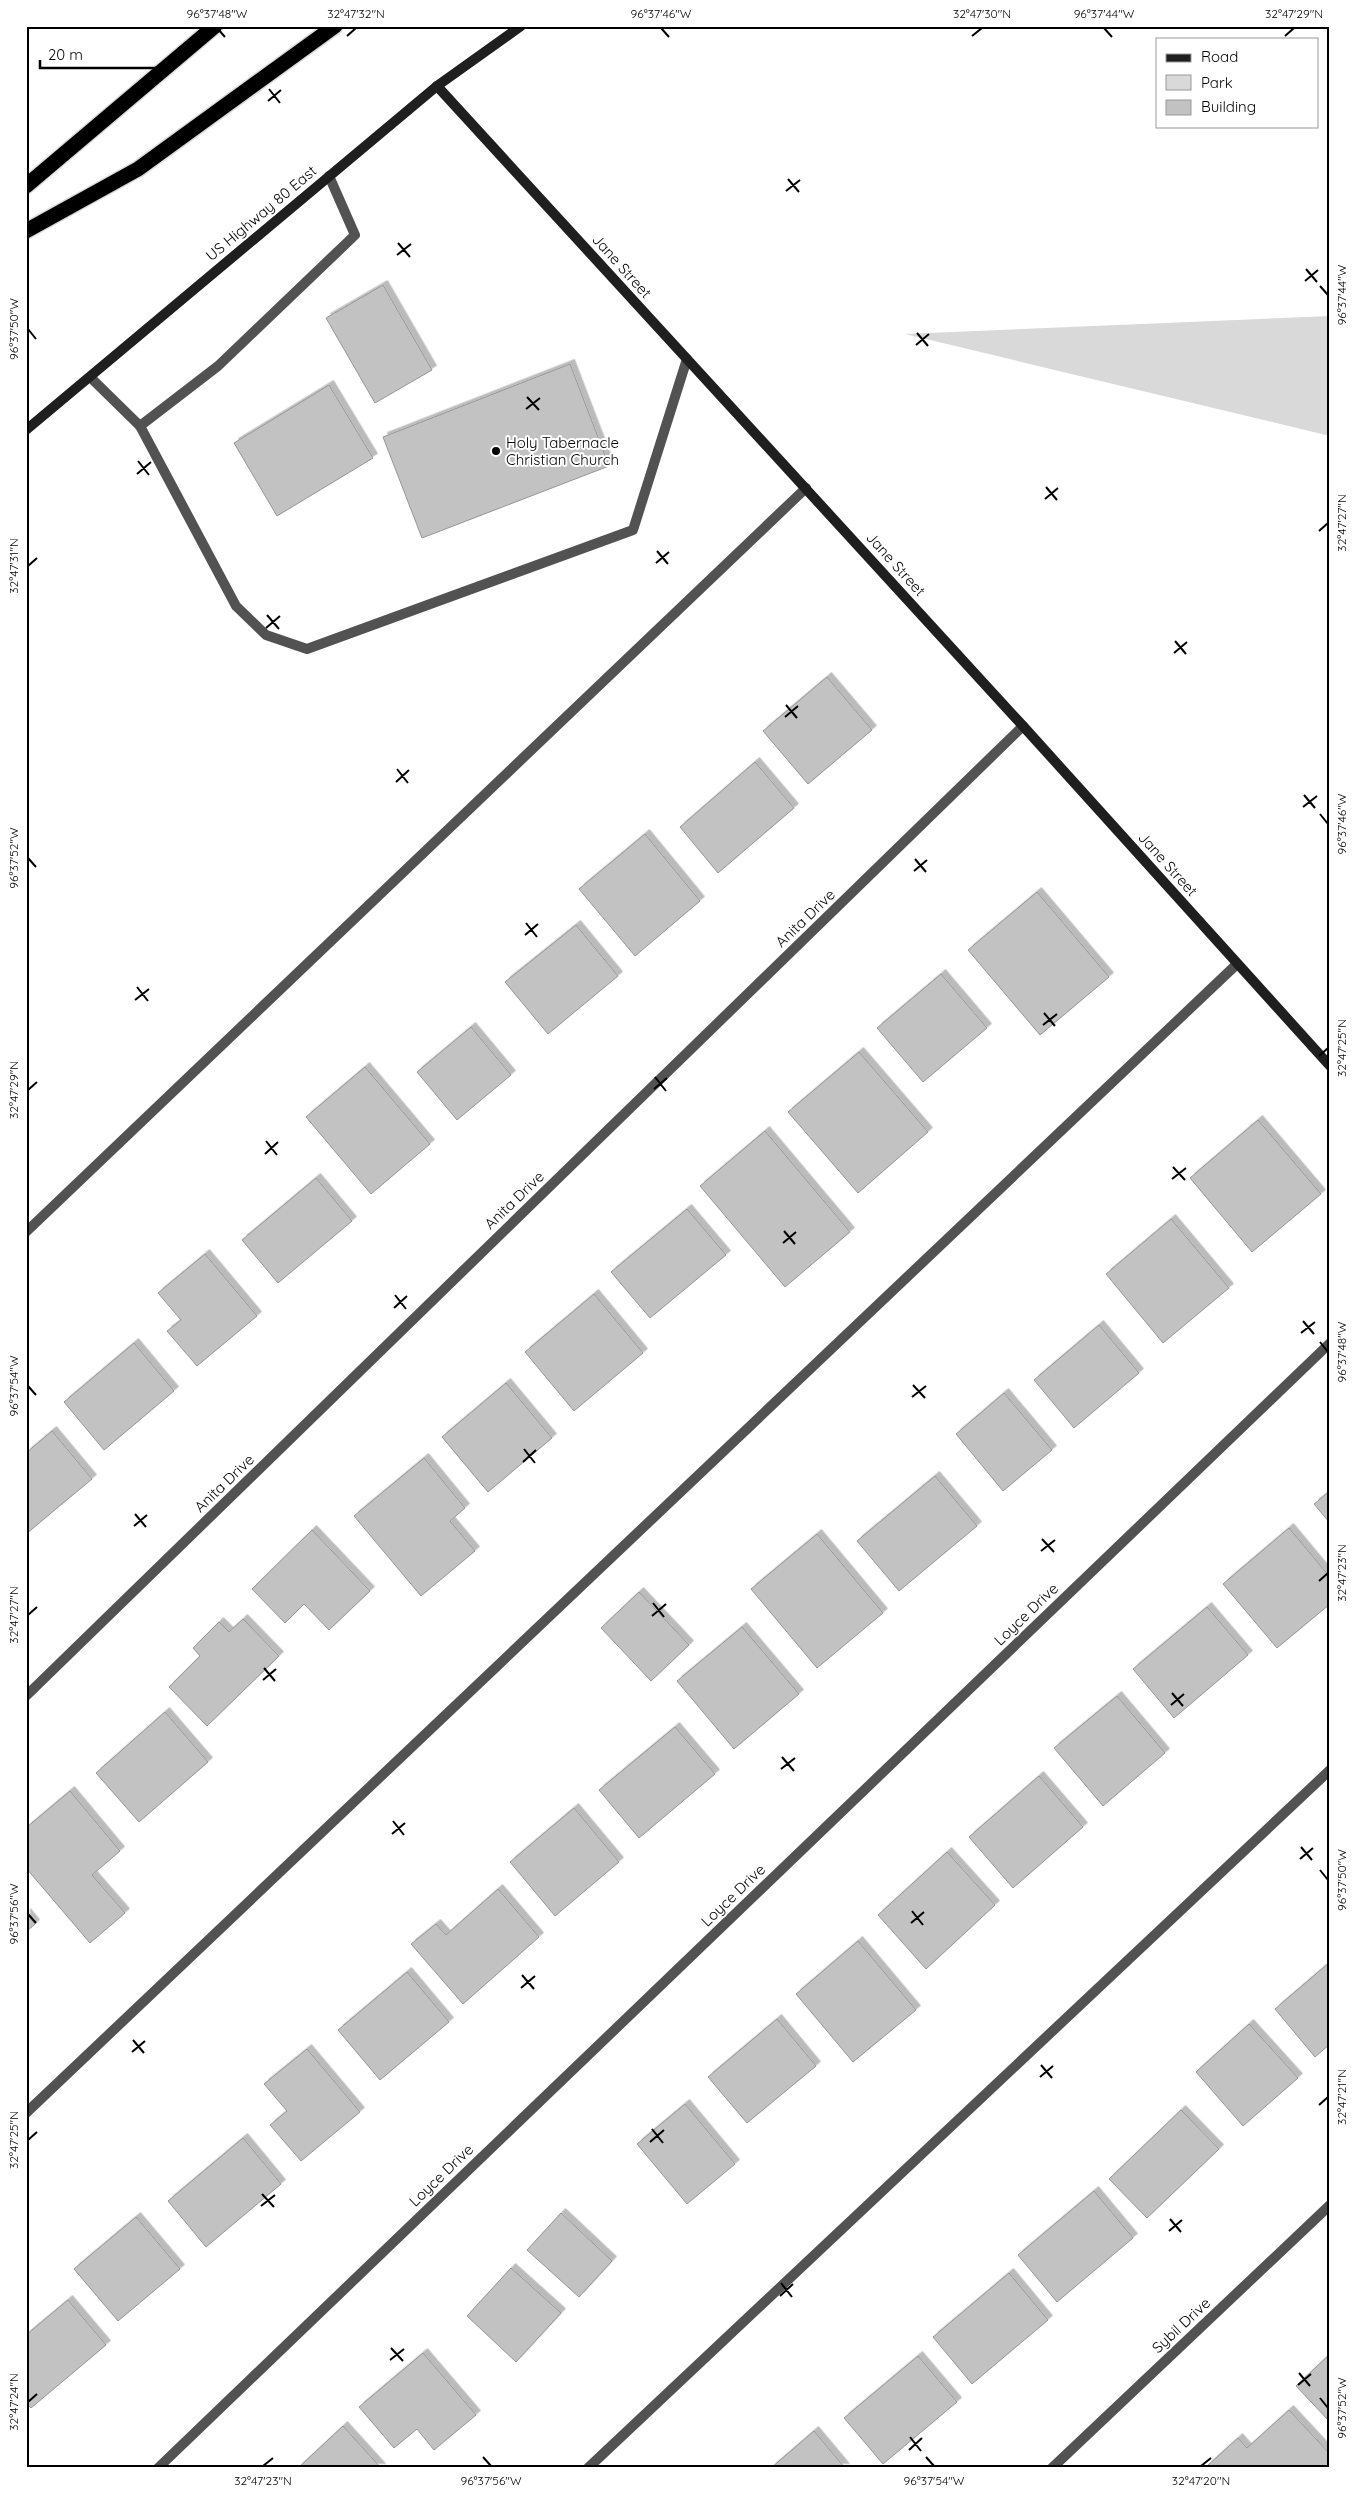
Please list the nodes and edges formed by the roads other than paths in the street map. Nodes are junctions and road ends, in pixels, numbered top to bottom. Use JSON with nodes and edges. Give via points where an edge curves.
{"nodes":[{"id":1,"x":214,"y":26,"type":"edge"},
{"id":2,"x":335,"y":26,"type":"edge"},
{"id":3,"x":521,"y":26,"type":"edge"},
{"id":4,"x":437,"y":86,"type":"junction"},
{"id":5,"x":329,"y":176,"type":"junction"},
{"id":6,"x":26,"y":186,"type":"edge"},
{"id":7,"x":26,"y":231,"type":"edge"},
{"id":8,"x":687,"y":359,"type":"junction"},
{"id":9,"x":90,"y":377,"type":"junction"},
{"id":10,"x":140,"y":426,"type":"junction"},
{"id":11,"x":26,"y":430,"type":"edge"},
{"id":12,"x":806,"y":488,"type":"junction"},
{"id":13,"x":1024,"y":726,"type":"junction"},
{"id":14,"x":1238,"y":964,"type":"junction"},
{"id":15,"x":1330,"y":1066,"type":"edge"},
{"id":16,"x":26,"y":1232,"type":"edge"},
{"id":17,"x":1330,"y":1343,"type":"edge"},
{"id":18,"x":26,"y":1696,"type":"edge"},
{"id":19,"x":1330,"y":1770,"type":"edge"},
{"id":20,"x":26,"y":2114,"type":"edge"},
{"id":21,"x":1330,"y":2205,"type":"edge"},
{"id":22,"x":158,"y":2468,"type":"edge"},
{"id":23,"x":588,"y":2468,"type":"edge"},
{"id":24,"x":1052,"y":2468,"type":"edge"}],
"edges":[{"from":1,"to":6,"type":"highway"},
{"from":2,"to":7,"type":"highway","via":[[138,169]]},
{"from":3,"to":4,"type":"street","name":"US Highway 80 East"},
{"from":4,"to":5,"type":"street","name":"US Highway 80 East"},
{"from":4,"to":8,"type":"street","name":"Jane Street"},
{"from":5,"to":9,"type":"street","name":"US Highway 80 East"},
{"from":5,"to":10,"type":"street","via":[[355,235],[218,366]]},
{"from":8,"to":10,"type":"street","via":[[633,530],[307,649],[266,635],[236,606]]},
{"from":8,"to":12,"type":"street","name":"Jane Street"},
{"from":9,"to":10,"type":"street"},
{"from":9,"to":11,"type":"street","name":"US Highway 80 East"},
{"from":12,"to":13,"type":"street","name":"Jane Street"},
{"from":12,"to":16,"type":"street"},
{"from":13,"to":14,"type":"street","name":"Jane Street"},
{"from":13,"to":18,"type":"street","name":"Anita Drive"},
{"from":14,"to":15,"type":"street","name":"Jane Street"},
{"from":14,"to":20,"type":"street"},
{"from":17,"to":22,"type":"street","name":"Loyce Drive"},
{"from":19,"to":23,"type":"street"},
{"from":21,"to":24,"type":"street","name":"Sybil Drive"}]}
